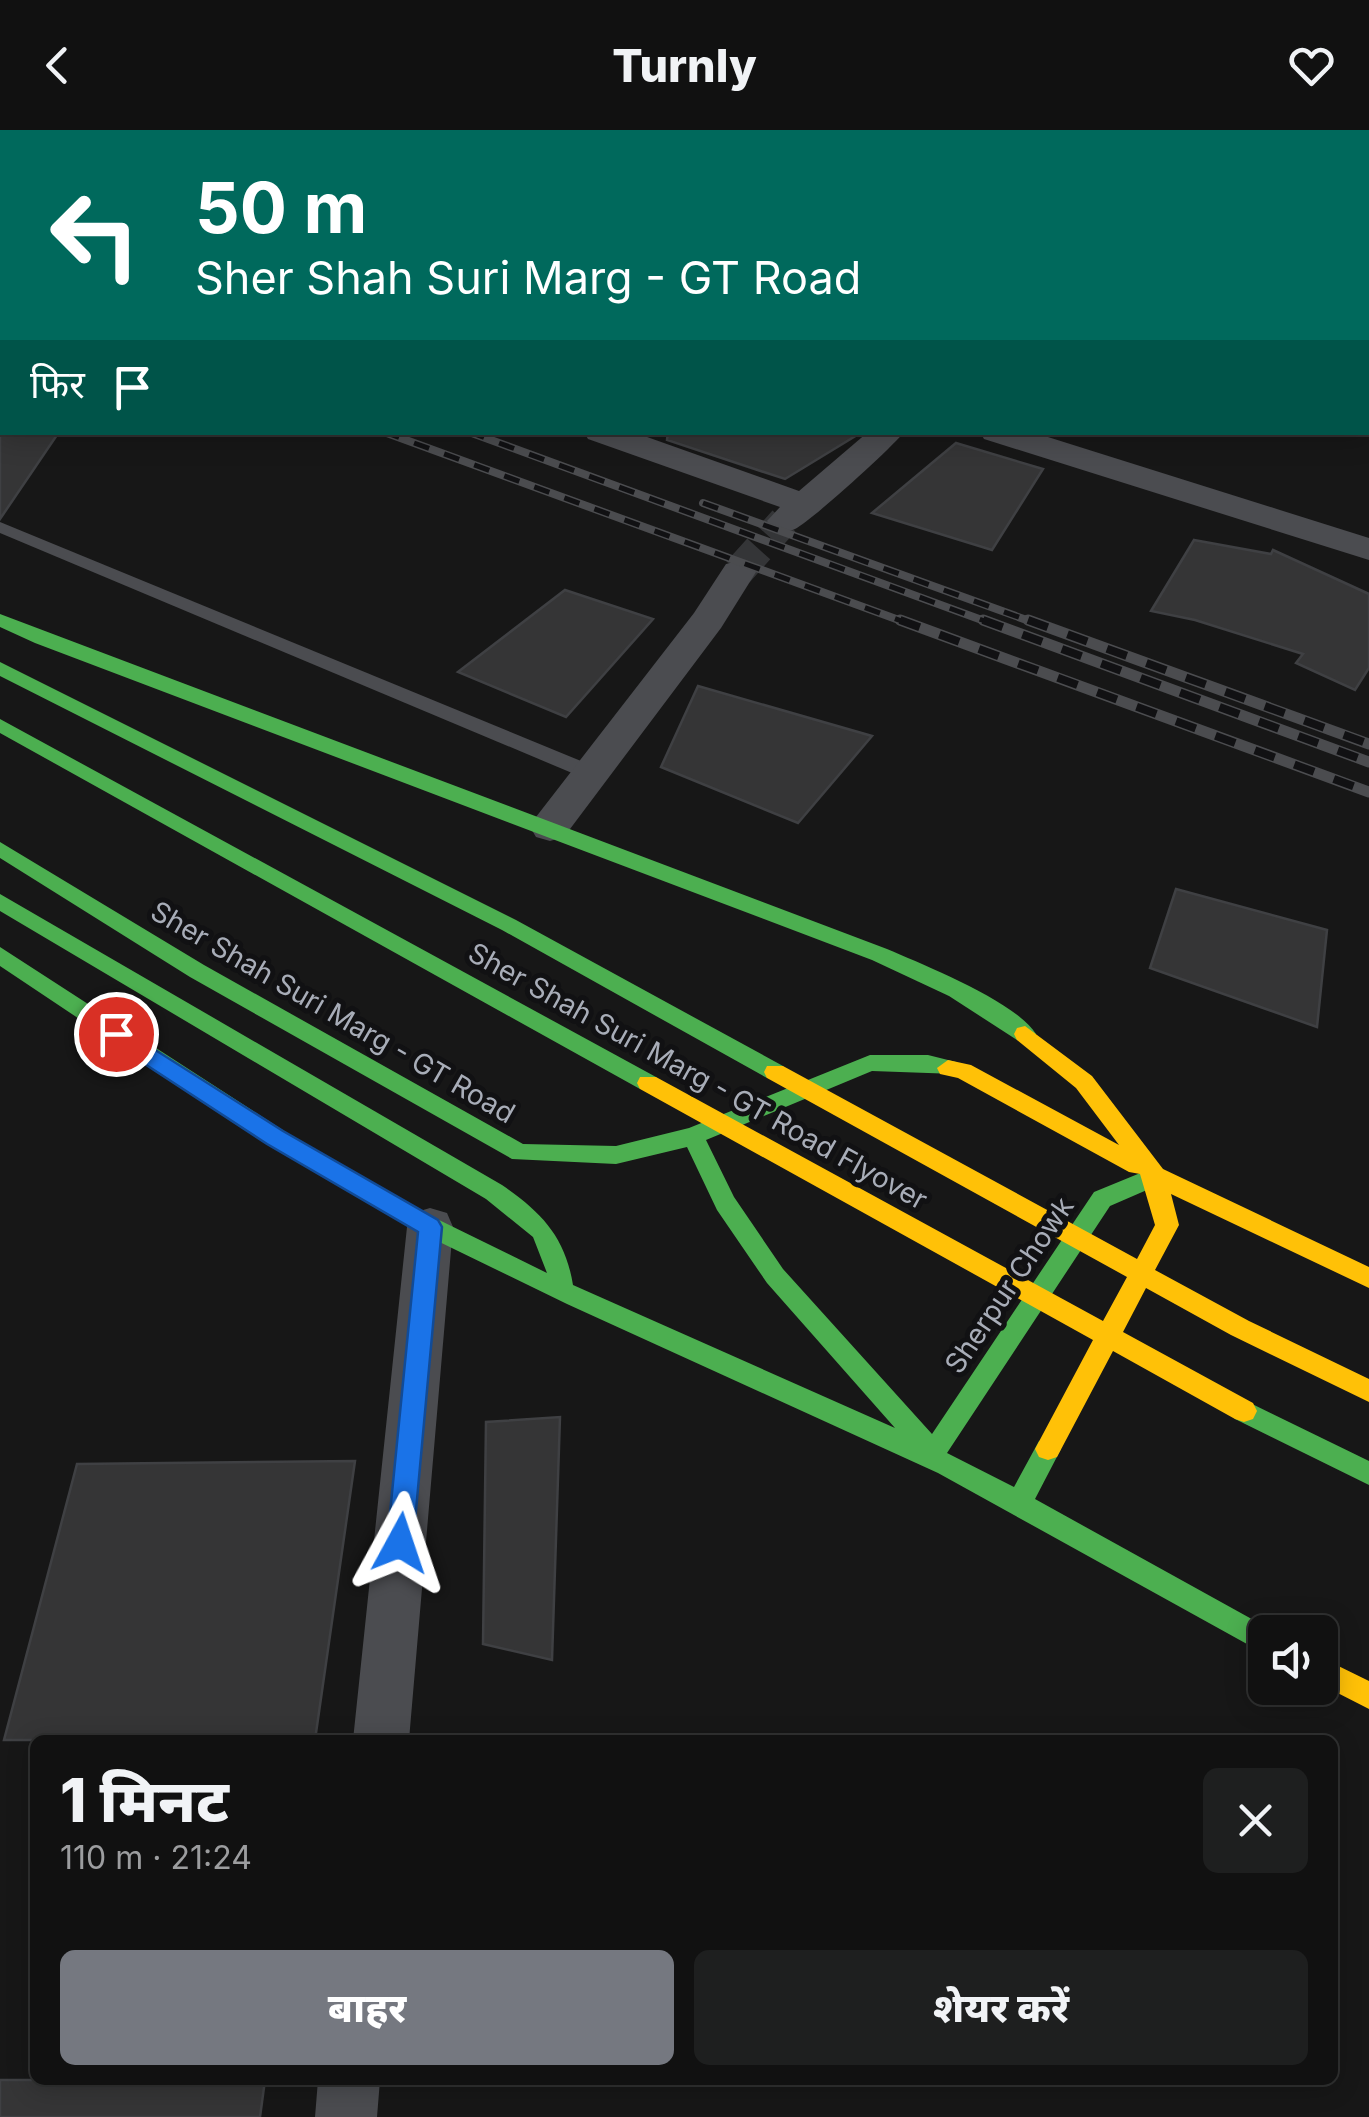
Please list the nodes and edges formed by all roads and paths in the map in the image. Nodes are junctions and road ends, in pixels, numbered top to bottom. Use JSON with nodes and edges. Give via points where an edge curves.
{"nodes":[{"id":1,"x":607,"y":435,"type":"edge"},
{"id":2,"x":885,"y":435,"type":"edge"},
{"id":3,"x":1006,"y":435,"type":"edge"},
{"id":4,"x":0,"y":527,"type":"edge"},
{"id":5,"x":1369,"y":549,"type":"edge"},
{"id":6,"x":738,"y":572,"type":"tunnel mouth"},
{"id":7,"x":0,"y":620,"type":"edge"},
{"id":8,"x":0,"y":668,"type":"edge"},
{"id":9,"x":0,"y":725,"type":"edge"},
{"id":10,"x":591,"y":773,"type":"junction"},
{"id":11,"x":550,"y":827,"type":"junction"},
{"id":12,"x":0,"y":849,"type":"edge"},
{"id":13,"x":0,"y":901,"type":"edge"},
{"id":14,"x":0,"y":955,"type":"edge"},
{"id":15,"x":693,"y":1136,"type":"junction"},
{"id":16,"x":1156,"y":1176,"type":"junction"},
{"id":17,"x":430,"y":1227,"type":"junction"},
{"id":18,"x":1369,"y":1278,"type":"edge"},
{"id":19,"x":560,"y":1287,"type":"junction"},
{"id":20,"x":1369,"y":1391,"type":"edge"},
{"id":21,"x":933,"y":1454,"type":"junction"},
{"id":22,"x":1369,"y":1474,"type":"edge"},
{"id":23,"x":1019,"y":1503,"type":"junction"},
{"id":24,"x":1248,"y":1631,"type":"edge"},
{"id":25,"x":1338,"y":1680,"type":"edge"},
{"id":26,"x":1369,"y":1696,"type":"edge"},
{"id":27,"x":382,"y":1735,"type":"edge"},
{"id":28,"x":349,"y":2085,"type":"edge"},
{"id":29,"x":346,"y":2117,"type":"edge"}],
"edges":[{"from":1,"to":2,"type":"street","via":[[795,512]]},
{"from":3,"to":5,"type":"street"},
{"from":4,"to":10,"type":"lane"},
{"from":6,"to":10,"type":"street"},
{"from":7,"to":11,"type":"main road"},
{"from":8,"to":20,"type":"main road","name":"Sher Shah Suri Marg - GT Road Flyover","via":[[509,925],[1240,1328]]},
{"from":9,"to":22,"type":"main road","name":"Sher Shah Suri Marg - GT Road Flyover","via":[[1206,1392]]},
{"from":10,"to":11,"type":"street"},
{"from":11,"to":16,"type":"main road","via":[[926,976],[1003,1017],[1084,1082]]},
{"from":12,"to":15,"type":"main road","name":"Sher Shah Suri Marg - GT Road","via":[[197,971],[520,1153],[616,1154]]},
{"from":13,"to":19,"type":"main road","via":[[494,1192],[547,1230],[558,1254]]},
{"from":14,"to":17,"type":"main road","via":[[275,1138]]},
{"from":15,"to":16,"type":"main road","name":"Sher Shah Suri Marg - GT Road","via":[[870,1063],[928,1063],[963,1071]]},
{"from":15,"to":21,"type":"main road","via":[[749,1240]]},
{"from":16,"to":18,"type":"main road","name":"Sher Shah Suri Marg - GT Road"},
{"from":16,"to":21,"type":"main road","name":"Sherpur Chowk","via":[[1102,1200]]},
{"from":16,"to":23,"type":"main road","via":[[1167,1225]]},
{"from":17,"to":19,"type":"main road"},
{"from":17,"to":27,"type":"street"},
{"from":19,"to":21,"type":"main road"},
{"from":21,"to":23,"type":"main road"},
{"from":23,"to":24,"type":"main road"},
{"from":25,"to":26,"type":"main road"},
{"from":28,"to":29,"type":"street"}]}
